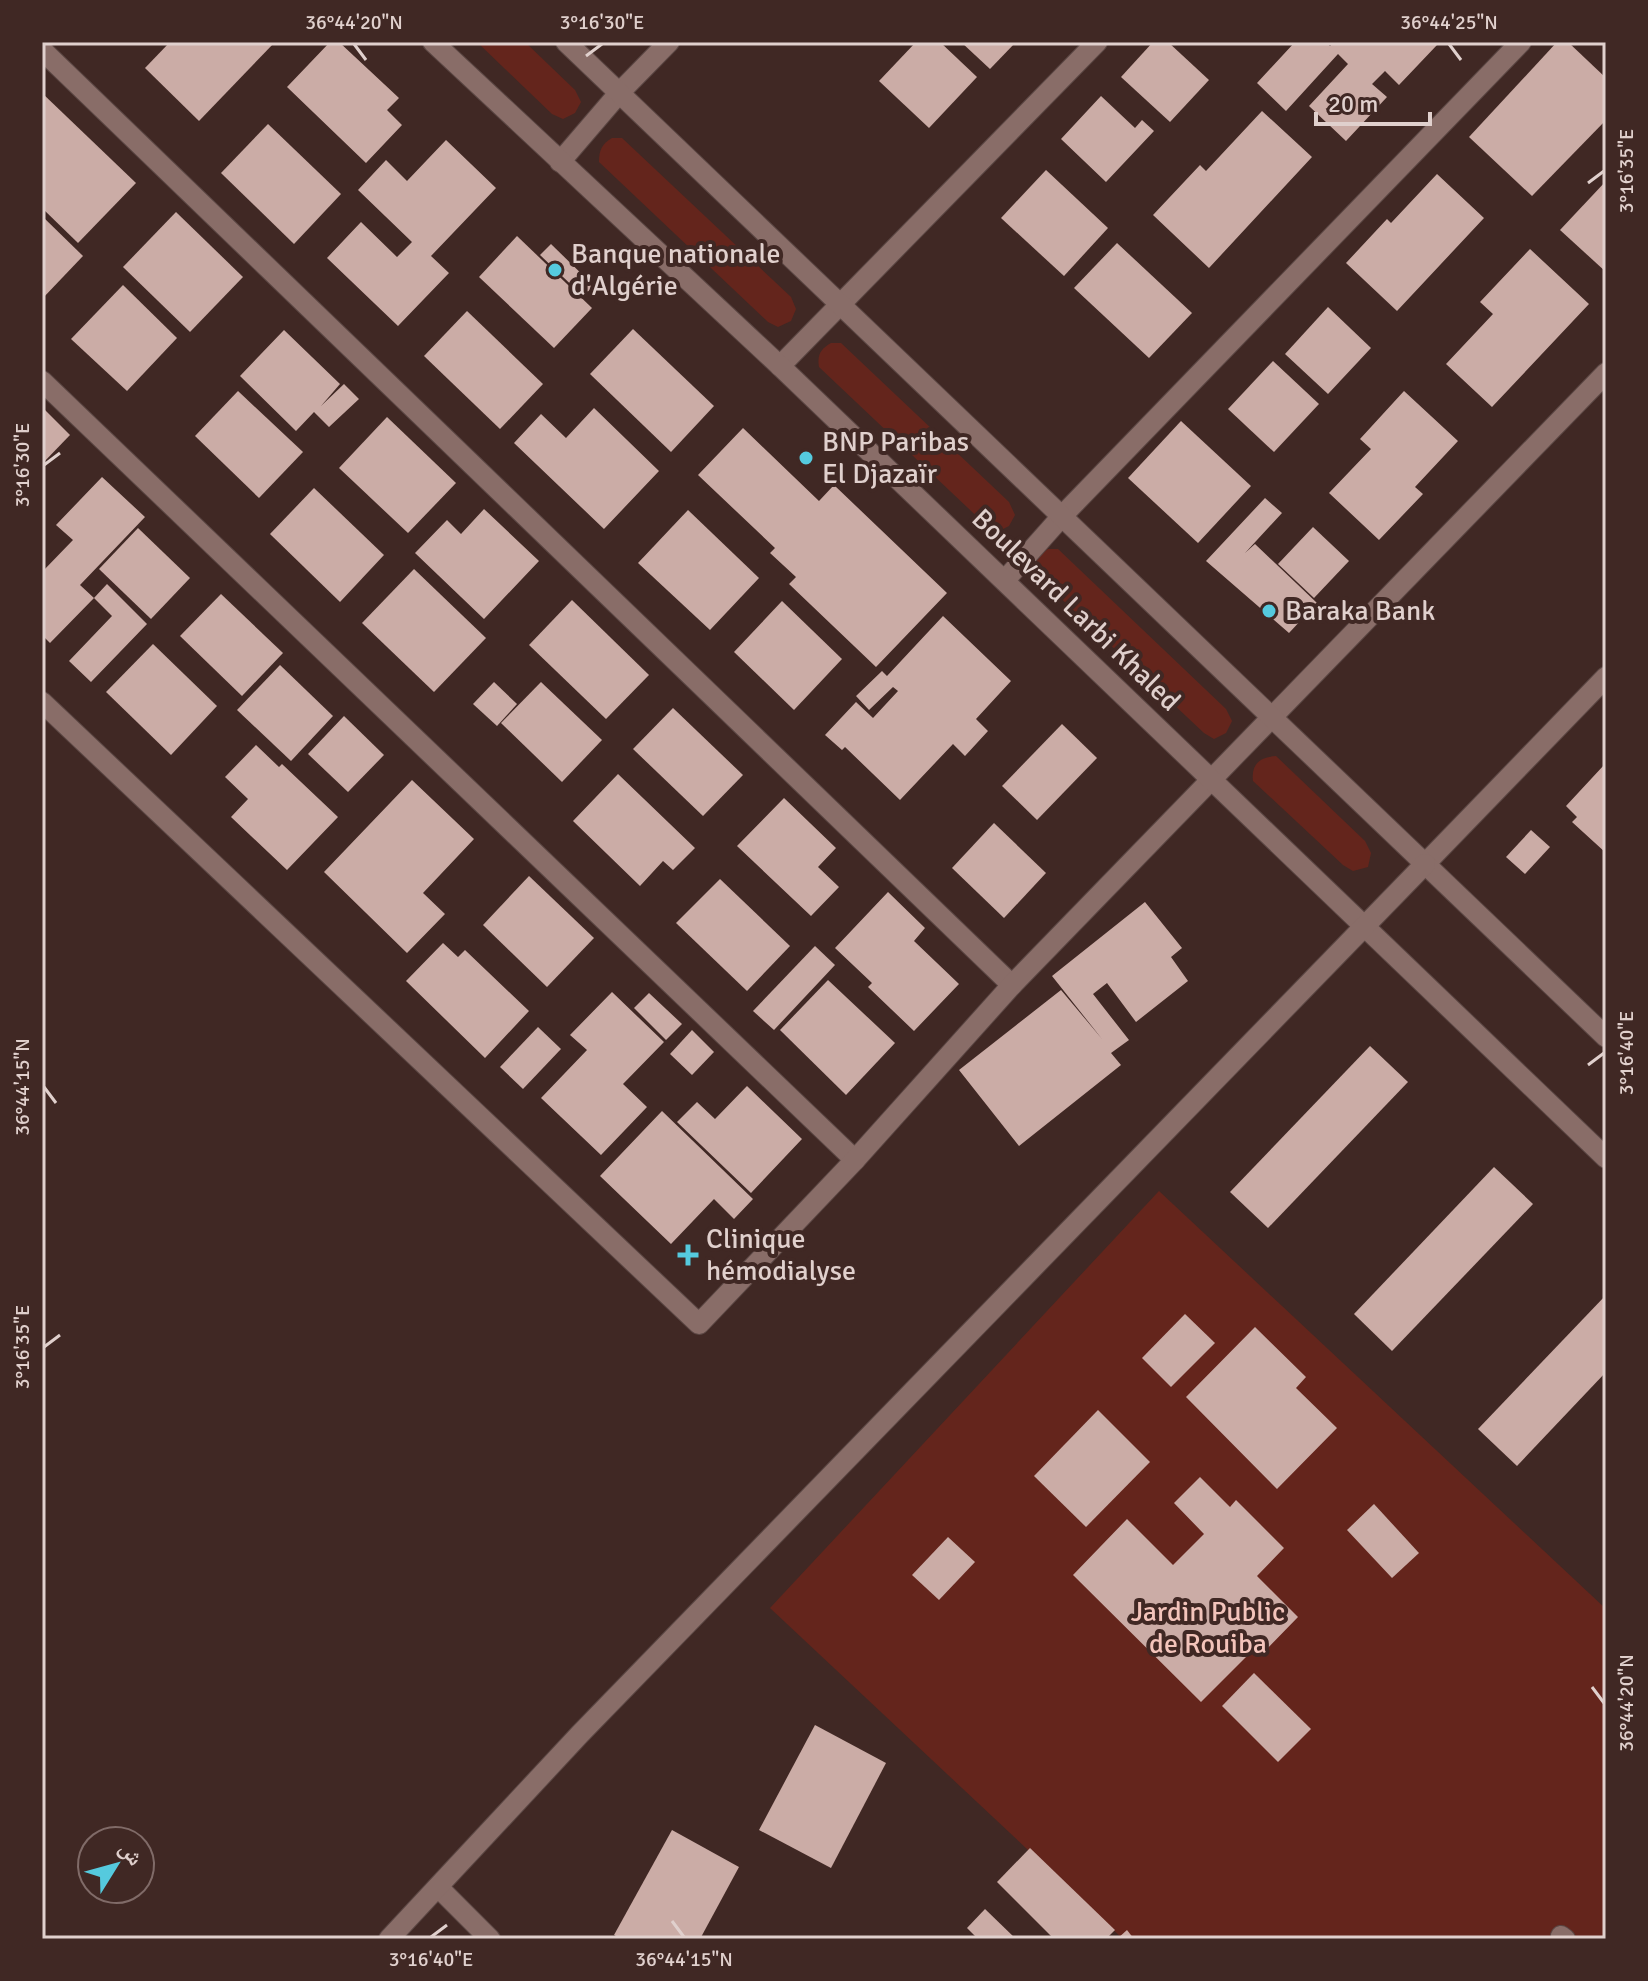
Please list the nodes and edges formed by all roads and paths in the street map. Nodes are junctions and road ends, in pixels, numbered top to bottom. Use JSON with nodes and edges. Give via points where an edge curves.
{"nodes":[{"id":1,"x":433,"y":42,"type":"edge"},
{"id":2,"x":566,"y":42,"type":"edge"},
{"id":3,"x":669,"y":42,"type":"edge"},
{"id":4,"x":1097,"y":42,"type":"edge"},
{"id":5,"x":1521,"y":42,"type":"edge"},
{"id":6,"x":42,"y":50,"type":"edge"},
{"id":7,"x":620,"y":92,"type":"junction"},
{"id":8,"x":560,"y":162,"type":"junction"},
{"id":9,"x":841,"y":305,"type":"junction"},
{"id":10,"x":780,"y":366,"type":"junction"},
{"id":11,"x":1606,"y":373,"type":"edge"},
{"id":12,"x":42,"y":381,"type":"edge"},
{"id":13,"x":1063,"y":515,"type":"junction"},
{"id":14,"x":1005,"y":580,"type":"junction"},
{"id":15,"x":1606,"y":677,"type":"edge"},
{"id":16,"x":42,"y":702,"type":"edge"},
{"id":17,"x":1272,"y":718,"type":"junction"},
{"id":18,"x":1211,"y":779,"type":"junction"},
{"id":19,"x":1425,"y":864,"type":"junction"},
{"id":20,"x":1364,"y":928,"type":"junction"},
{"id":21,"x":1012,"y":985,"type":"junction"},
{"id":22,"x":1606,"y":1037,"type":"edge"},
{"id":23,"x":1606,"y":1158,"type":"edge"},
{"id":24,"x":855,"y":1160,"type":"junction"},
{"id":25,"x":438,"y":1887,"type":"junction"},
{"id":26,"x":389,"y":1939,"type":"edge"},
{"id":27,"x":490,"y":1939,"type":"edge"}],
"edges":[{"from":1,"to":8,"type":"street","name":"Boulevard Larbi Khaled"},
{"from":2,"to":7,"type":"street","name":"Boulevard Larbi Khaled"},
{"from":3,"to":7,"type":"street"},
{"from":4,"to":9,"type":"street"},
{"from":5,"to":13,"type":"street"},
{"from":6,"to":21,"type":"street"},
{"from":7,"to":8,"type":"street"},
{"from":7,"to":9,"type":"street","name":"Boulevard Larbi Khaled"},
{"from":8,"to":10,"type":"street","name":"Boulevard Larbi Khaled"},
{"from":9,"to":10,"type":"street"},
{"from":9,"to":13,"type":"street","name":"Boulevard Larbi Khaled"},
{"from":10,"to":14,"type":"street","name":"Boulevard Larbi Khaled"},
{"from":11,"to":17,"type":"street"},
{"from":12,"to":24,"type":"street"},
{"from":13,"to":14,"type":"street"},
{"from":13,"to":17,"type":"street","name":"Boulevard Larbi Khaled"},
{"from":14,"to":18,"type":"street","name":"Boulevard Larbi Khaled"},
{"from":15,"to":19,"type":"street"},
{"from":16,"to":24,"type":"street","via":[[699,1324]]},
{"from":17,"to":18,"type":"street"},
{"from":17,"to":19,"type":"street","name":"Boulevard Larbi Khaled"},
{"from":18,"to":20,"type":"street","name":"Boulevard Larbi Khaled"},
{"from":18,"to":21,"type":"street"},
{"from":19,"to":20,"type":"street"},
{"from":19,"to":22,"type":"street","name":"Boulevard Larbi Khaled"},
{"from":20,"to":23,"type":"street","name":"Boulevard Larbi Khaled"},
{"from":20,"to":25,"type":"street","via":[[580,1734]]},
{"from":21,"to":24,"type":"street"},
{"from":25,"to":26,"type":"street"},
{"from":25,"to":27,"type":"street"}]}
